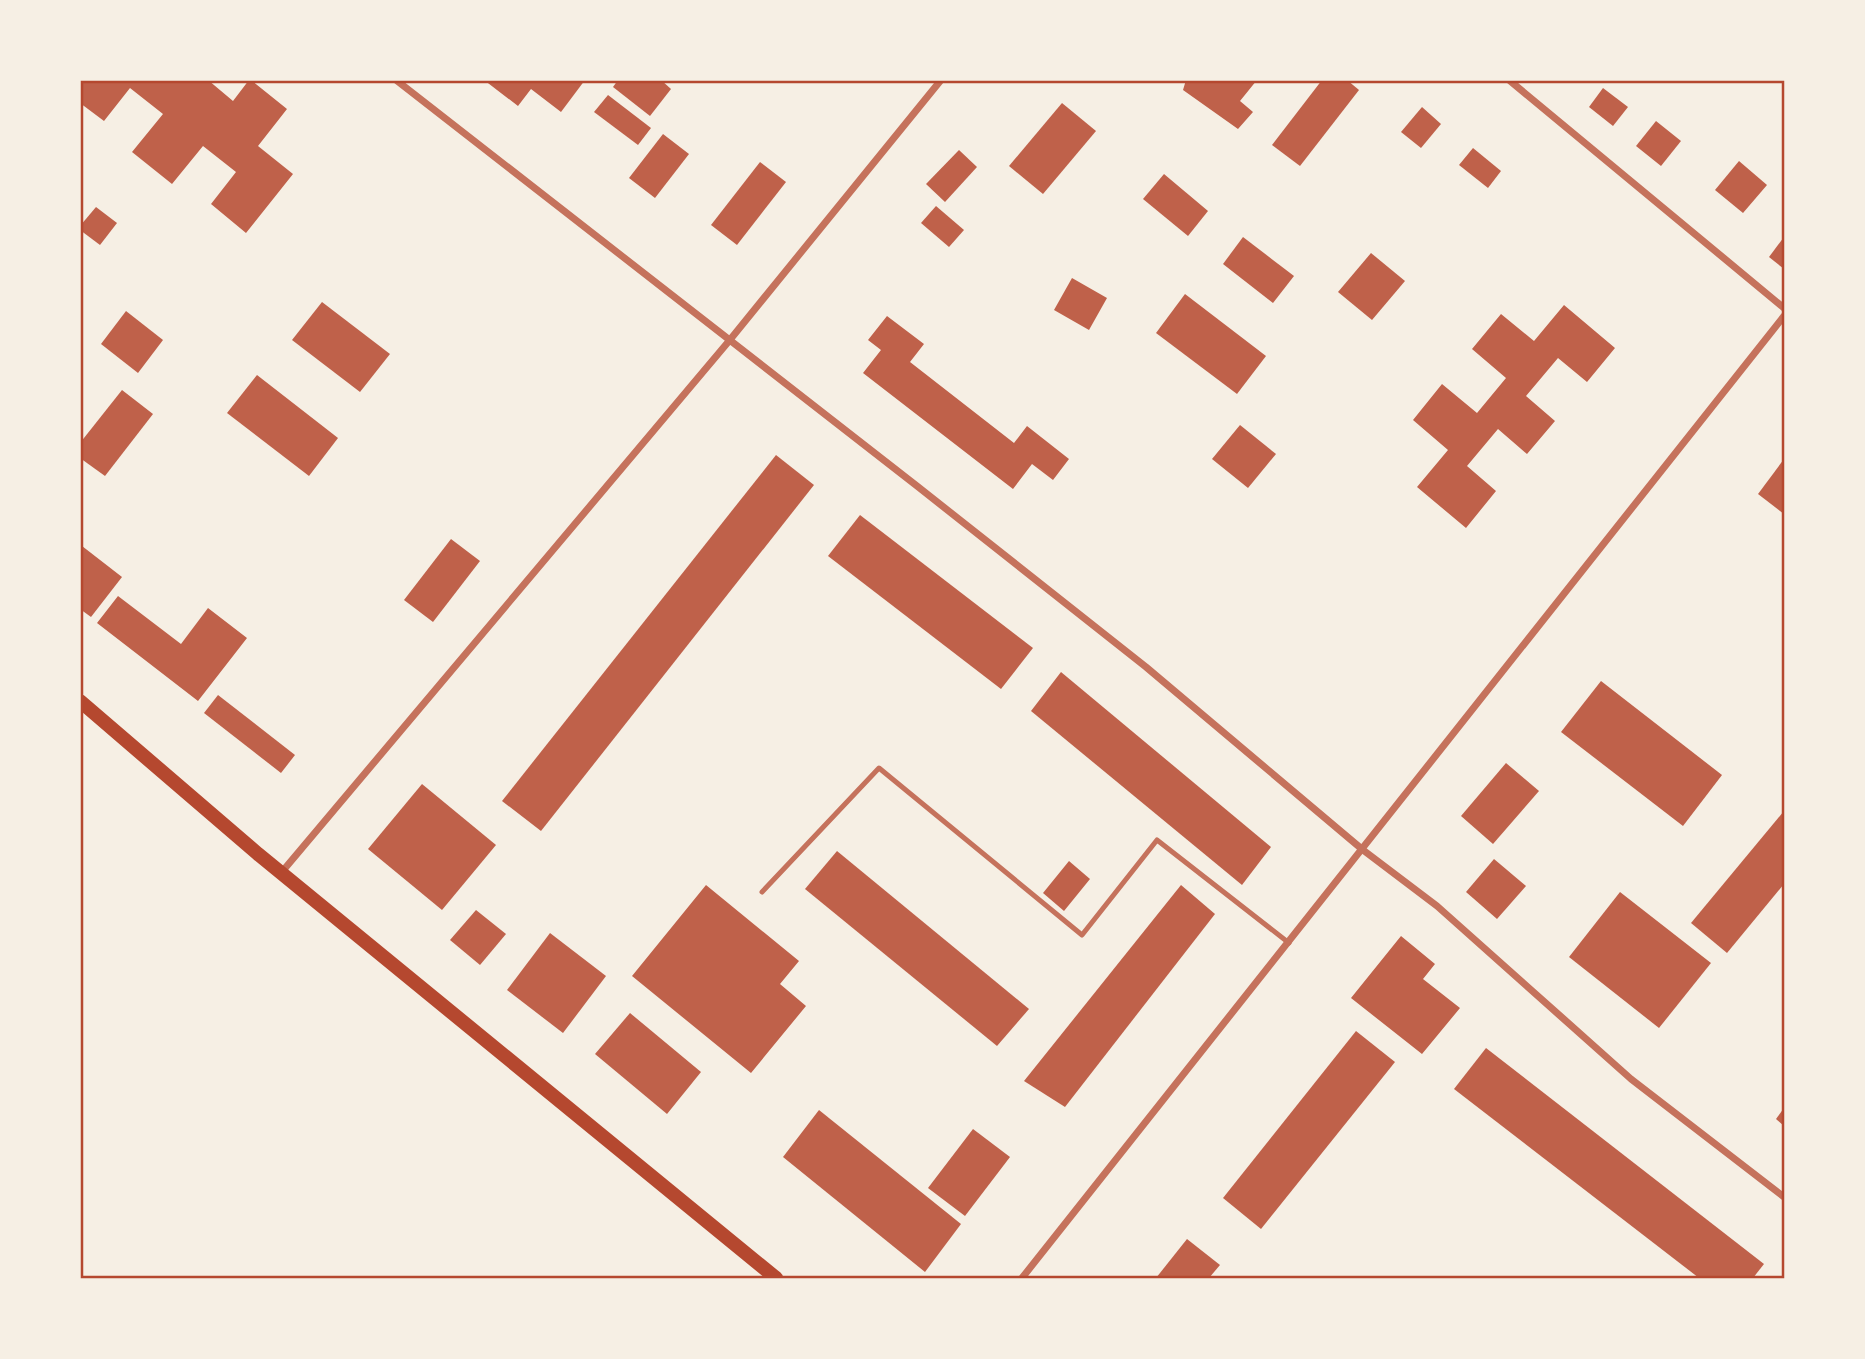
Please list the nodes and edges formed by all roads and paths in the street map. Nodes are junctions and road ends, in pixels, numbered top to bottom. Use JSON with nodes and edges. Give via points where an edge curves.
{"nodes":[{"id":1,"x":396,"y":80,"type":"edge"},
{"id":2,"x":941,"y":80,"type":"edge"},
{"id":3,"x":1509,"y":80,"type":"edge"},
{"id":4,"x":1784,"y":308,"type":"edge"},
{"id":5,"x":1784,"y":316,"type":"edge"},
{"id":6,"x":729,"y":341,"type":"junction"},
{"id":7,"x":80,"y":701,"type":"edge"},
{"id":8,"x":1363,"y":850,"type":"junction"},
{"id":9,"x":281,"y":873,"type":"junction"},
{"id":10,"x":762,"y":892,"type":"dead end"},
{"id":11,"x":1289,"y":943,"type":"junction"},
{"id":12,"x":1784,"y":1197,"type":"edge"},
{"id":13,"x":775,"y":1279,"type":"edge"},
{"id":14,"x":1022,"y":1279,"type":"edge"}],
"edges":[{"from":1,"to":6,"type":"street"},
{"from":2,"to":6,"type":"street"},
{"from":3,"to":4,"type":"street"},
{"from":5,"to":8,"type":"street"},
{"from":6,"to":8,"type":"street","via":[[1146,667]]},
{"from":6,"to":9,"type":"street"},
{"from":7,"to":9,"type":"main road"},
{"from":8,"to":11,"type":"street"},
{"from":8,"to":12,"type":"street","via":[[1437,906],[1630,1079]]},
{"from":9,"to":13,"type":"main road"},
{"from":10,"to":11,"type":"lane","via":[[880,768],[1082,935],[1157,840]]},
{"from":11,"to":14,"type":"street"}]}
